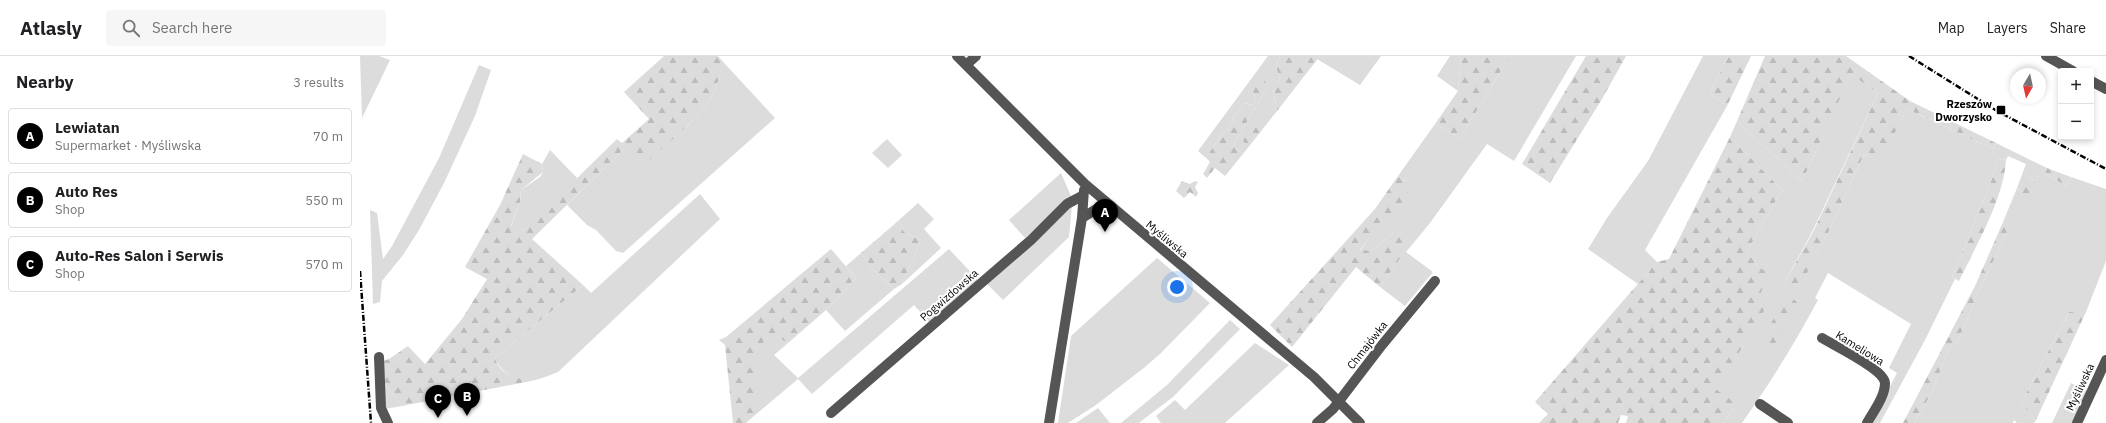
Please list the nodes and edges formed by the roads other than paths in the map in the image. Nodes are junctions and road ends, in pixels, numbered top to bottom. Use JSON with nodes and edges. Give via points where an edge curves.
{"nodes":[{"id":1,"x":957,"y":56,"type":"edge"},
{"id":2,"x":976,"y":56,"type":"edge"},
{"id":3,"x":2046,"y":56,"type":"edge"},
{"id":4,"x":966,"y":65,"type":"junction"},
{"id":5,"x":2068,"y":68,"type":"edge"},
{"id":6,"x":2094,"y":83,"type":"edge"},
{"id":7,"x":2106,"y":89,"type":"edge"},
{"id":8,"x":1085,"y":184,"type":"junction"},
{"id":9,"x":1082,"y":196,"type":"junction"},
{"id":10,"x":1106,"y":203,"type":"junction"},
{"id":11,"x":1082,"y":218,"type":"junction"},
{"id":12,"x":1435,"y":281,"type":"dead end"},
{"id":13,"x":1822,"y":338,"type":"dead end"},
{"id":14,"x":379,"y":357,"type":"dead end"},
{"id":15,"x":2106,"y":360,"type":"edge"},
{"id":16,"x":1339,"y":401,"type":"junction"},
{"id":17,"x":1760,"y":404,"type":"dead end"},
{"id":18,"x":831,"y":413,"type":"dead end"},
{"id":19,"x":388,"y":423,"type":"edge"},
{"id":20,"x":1049,"y":423,"type":"edge"},
{"id":21,"x":1317,"y":423,"type":"edge"},
{"id":22,"x":1360,"y":423,"type":"edge"},
{"id":23,"x":1788,"y":423,"type":"edge"},
{"id":24,"x":1867,"y":423,"type":"edge"},
{"id":25,"x":2077,"y":423,"type":"edge"}],
"edges":[{"from":1,"to":4,"type":"street","name":"Myśliwska"},
{"from":2,"to":4,"type":"street"},
{"from":3,"to":5,"type":"street"},
{"from":4,"to":8,"type":"street","name":"Myśliwska"},
{"from":6,"to":7,"type":"street"},
{"from":8,"to":9,"type":"street"},
{"from":8,"to":10,"type":"street","name":"Myśliwska"},
{"from":9,"to":11,"type":"street"},
{"from":9,"to":18,"type":"street","name":"Pogwizdowska","via":[[1067,204],[1031,240]]},
{"from":10,"to":11,"type":"street"},
{"from":10,"to":16,"type":"street","name":"Myśliwska"},
{"from":11,"to":20,"type":"street"},
{"from":12,"to":16,"type":"street","name":"Chmajówka"},
{"from":13,"to":24,"type":"street","name":"Kameliowa","via":[[1883,377],[1883,393]]},
{"from":14,"to":19,"type":"street","via":[[381,408]]},
{"from":15,"to":25,"type":"street","name":"Myśliwska"},
{"from":16,"to":21,"type":"street","name":"Chmajówka","via":[[1333,410]]},
{"from":16,"to":22,"type":"street","name":"Myśliwska"},
{"from":17,"to":23,"type":"street"}]}
